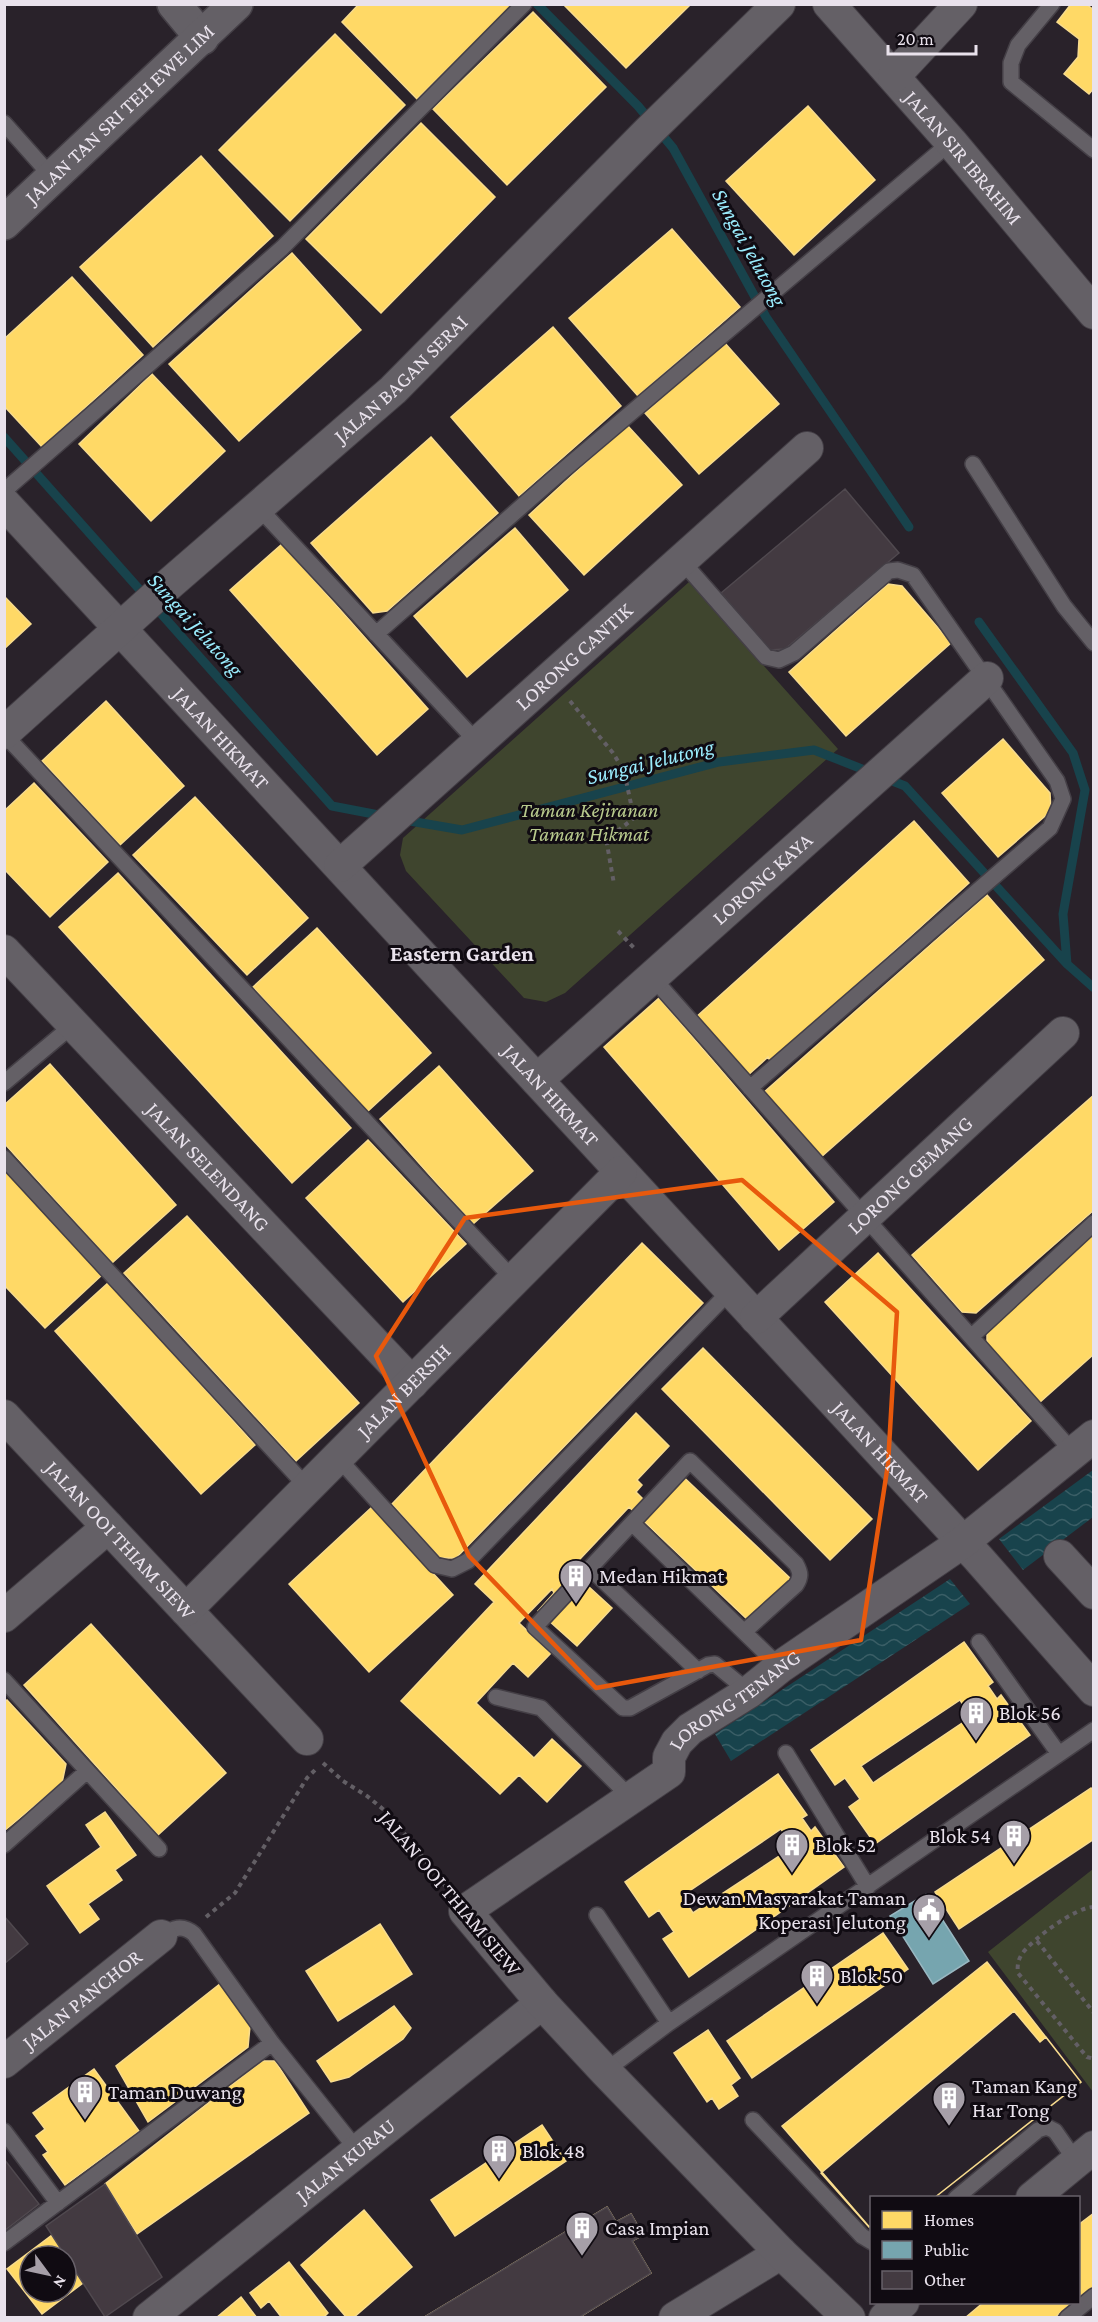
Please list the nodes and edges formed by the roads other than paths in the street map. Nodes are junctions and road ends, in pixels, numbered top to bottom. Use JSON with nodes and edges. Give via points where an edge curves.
{"nodes":[{"id":1,"x":174,"y":4,"type":"edge"},
{"id":2,"x":236,"y":4,"type":"edge"},
{"id":3,"x":524,"y":4,"type":"edge"},
{"id":4,"x":779,"y":4,"type":"edge"},
{"id":5,"x":829,"y":4,"type":"edge"},
{"id":6,"x":961,"y":4,"type":"edge"},
{"id":7,"x":1052,"y":4,"type":"edge"},
{"id":8,"x":202,"y":39,"type":"junction"},
{"id":9,"x":894,"y":76,"type":"junction"},
{"id":10,"x":4,"y":123,"type":"edge"},
{"id":11,"x":951,"y":142,"type":"junction"},
{"id":12,"x":1094,"y":150,"type":"edge"},
{"id":13,"x":53,"y":178,"type":"junction"},
{"id":14,"x":4,"y":224,"type":"edge"},
{"id":15,"x":1094,"y":313,"type":"edge"},
{"id":16,"x":807,"y":448,"type":"dead end"},
{"id":17,"x":973,"y":464,"type":"dead end"},
{"id":18,"x":7,"y":493,"type":"edge"},
{"id":19,"x":258,"y":507,"type":"junction"},
{"id":20,"x":681,"y":560,"type":"junction"},
{"id":21,"x":124,"y":625,"type":"junction"},
{"id":22,"x":376,"y":634,"type":"junction"},
{"id":23,"x":1094,"y":643,"type":"edge"},
{"id":24,"x":987,"y":678,"type":"junction"},
{"id":25,"x":4,"y":734,"type":"edge"},
{"id":26,"x":478,"y":743,"type":"junction"},
{"id":27,"x":340,"y":866,"type":"junction"},
{"id":28,"x":4,"y":951,"type":"edge"},
{"id":29,"x":652,"y":977,"type":"junction"},
{"id":30,"x":73,"y":1024,"type":"junction"},
{"id":31,"x":1063,"y":1033,"type":"dead end"},
{"id":32,"x":537,"y":1080,"type":"junction"},
{"id":33,"x":4,"y":1083,"type":"edge"},
{"id":34,"x":750,"y":1088,"type":"junction"},
{"id":35,"x":4,"y":1158,"type":"edge"},
{"id":36,"x":621,"y":1172,"type":"junction"},
{"id":37,"x":865,"y":1218,"type":"junction"},
{"id":38,"x":1094,"y":1223,"type":"edge"},
{"id":39,"x":514,"y":1280,"type":"junction"},
{"id":40,"x":731,"y":1290,"type":"junction"},
{"id":41,"x":756,"y":1318,"type":"junction"},
{"id":42,"x":971,"y":1336,"type":"junction"},
{"id":43,"x":412,"y":1383,"type":"junction"},
{"id":44,"x":4,"y":1416,"type":"edge"},
{"id":45,"x":1084,"y":1444,"type":"edge"},
{"id":46,"x":338,"y":1458,"type":"junction"},
{"id":47,"x":308,"y":1488,"type":"junction"},
{"id":48,"x":632,"y":1523,"type":"junction"},
{"id":49,"x":108,"y":1527,"type":"junction"},
{"id":50,"x":971,"y":1550,"type":"junction"},
{"id":51,"x":1060,"y":1556,"type":"dead end"},
{"id":52,"x":591,"y":1569,"type":"junction"},
{"id":53,"x":1094,"y":1593,"type":"edge"},
{"id":54,"x":186,"y":1610,"type":"junction"},
{"id":55,"x":4,"y":1616,"type":"edge"},
{"id":56,"x":744,"y":1632,"type":"junction"},
{"id":57,"x":979,"y":1642,"type":"dead end"},
{"id":58,"x":780,"y":1667,"type":"junction"},
{"id":59,"x":698,"y":1671,"type":"junction"},
{"id":60,"x":4,"y":1680,"type":"edge"},
{"id":61,"x":1094,"y":1690,"type":"edge"},
{"id":62,"x":749,"y":1692,"type":"junction"},
{"id":63,"x":496,"y":1697,"type":"dead end"},
{"id":64,"x":1094,"y":1730,"type":"edge"},
{"id":65,"x":315,"y":1751,"type":"road end"},
{"id":66,"x":786,"y":1753,"type":"dead end"},
{"id":67,"x":1059,"y":1754,"type":"junction"},
{"id":68,"x":87,"y":1771,"type":"junction"},
{"id":69,"x":630,"y":1797,"type":"junction"},
{"id":70,"x":4,"y":1845,"type":"edge"},
{"id":71,"x":159,"y":1849,"type":"dead end"},
{"id":72,"x":868,"y":1887,"type":"junction"},
{"id":73,"x":465,"y":1911,"type":"joint"},
{"id":74,"x":597,"y":1915,"type":"dead end"},
{"id":75,"x":174,"y":1932,"type":"joint"},
{"id":76,"x":542,"y":2003,"type":"junction"},
{"id":77,"x":669,"y":2023,"type":"junction"},
{"id":78,"x":272,"y":2043,"type":"junction"},
{"id":79,"x":4,"y":2062,"type":"edge"},
{"id":80,"x":605,"y":2071,"type":"junction"},
{"id":81,"x":753,"y":2120,"type":"dead end"},
{"id":82,"x":4,"y":2131,"type":"edge"},
{"id":83,"x":358,"y":2151,"type":"junction"},
{"id":84,"x":1085,"y":2154,"type":"edge"},
{"id":85,"x":958,"y":2196,"type":"edge"},
{"id":86,"x":1034,"y":2196,"type":"edge"},
{"id":87,"x":58,"y":2203,"type":"junction"},
{"id":88,"x":870,"y":2241,"type":"edge"},
{"id":89,"x":4,"y":2243,"type":"edge"},
{"id":90,"x":782,"y":2253,"type":"junction"},
{"id":91,"x":1094,"y":2296,"type":"edge"},
{"id":92,"x":901,"y":2304,"type":"edge"},
{"id":93,"x":149,"y":2318,"type":"edge"},
{"id":94,"x":675,"y":2318,"type":"edge"},
{"id":95,"x":849,"y":2318,"type":"edge"},
{"id":96,"x":885,"y":2318,"type":"edge"},
{"id":97,"x":1067,"y":2318,"type":"edge"}],
"edges":[{"from":1,"to":8,"type":"main road"},
{"from":2,"to":8,"type":"main road","name":"JALAN TAN SRI TEH EWE LIM"},
{"from":3,"to":18,"type":"lane","via":[[282,248]]},
{"from":4,"to":19,"type":"street","name":"JALAN BAGAN SERAI","via":[[393,390]]},
{"from":5,"to":9,"type":"street","name":"JALAN SIR IBRAHIM"},
{"from":6,"to":9,"type":"street"},
{"from":7,"to":12,"type":"lane","via":[[1018,45],[1011,63],[1011,82]]},
{"from":8,"to":13,"type":"main road","name":"JALAN TAN SRI TEH EWE LIM"},
{"from":9,"to":11,"type":"street","name":"JALAN SIR IBRAHIM"},
{"from":10,"to":13,"type":"lane"},
{"from":11,"to":15,"type":"street","name":"JALAN SIR IBRAHIM"},
{"from":11,"to":22,"type":"lane"},
{"from":13,"to":14,"type":"main road","name":"JALAN TAN SRI TEH EWE LIM"},
{"from":16,"to":20,"type":"street","name":"LORONG CANTIK"},
{"from":17,"to":23,"type":"lane","via":[[1064,606]]},
{"from":18,"to":21,"type":"street","name":"JALAN HIKMAT"},
{"from":19,"to":21,"type":"street","name":"JALAN BAGAN SERAI"},
{"from":19,"to":22,"type":"lane"},
{"from":20,"to":24,"type":"lane","via":[[766,657],[779,660],[794,653],[889,571],[913,575]]},
{"from":20,"to":26,"type":"street","name":"LORONG CANTIK"},
{"from":21,"to":25,"type":"street","name":"JALAN BAGAN SERAI"},
{"from":21,"to":27,"type":"street","name":"JALAN HIKMAT"},
{"from":22,"to":26,"type":"lane"},
{"from":24,"to":29,"type":"street","name":"LORONG KAYA"},
{"from":24,"to":34,"type":"lane","via":[[1057,782],[1062,799],[1050,828]]},
{"from":25,"to":39,"type":"lane"},
{"from":26,"to":27,"type":"street","name":"LORONG CANTIK"},
{"from":27,"to":32,"type":"street","name":"JALAN HIKMAT"},
{"from":28,"to":30,"type":"street","name":"JALAN SELENDANG"},
{"from":29,"to":32,"type":"street","name":"LORONG KAYA"},
{"from":29,"to":34,"type":"lane"},
{"from":30,"to":33,"type":"lane"},
{"from":30,"to":43,"type":"street","name":"JALAN SELENDANG"},
{"from":31,"to":37,"type":"street","name":"LORONG GEMANG"},
{"from":32,"to":36,"type":"street","name":"JALAN HIKMAT"},
{"from":34,"to":37,"type":"lane"},
{"from":35,"to":47,"type":"lane"},
{"from":36,"to":39,"type":"street","name":"JALAN BERSIH"},
{"from":36,"to":40,"type":"street","name":"JALAN HIKMAT"},
{"from":37,"to":41,"type":"street","name":"LORONG GEMANG"},
{"from":37,"to":42,"type":"lane"},
{"from":38,"to":42,"type":"lane"},
{"from":39,"to":43,"type":"street","name":"JALAN BERSIH"},
{"from":40,"to":41,"type":"street","name":"JALAN HIKMAT"},
{"from":40,"to":46,"type":"lane","via":[[468,1561],[452,1569],[435,1565]]},
{"from":41,"to":50,"type":"street","name":"JALAN HIKMAT"},
{"from":42,"to":45,"type":"lane"},
{"from":43,"to":46,"type":"street","name":"JALAN BERSIH"},
{"from":44,"to":49,"type":"street","name":"JALAN OOI THIAM SIEW"},
{"from":45,"to":50,"type":"street","name":"LORONG TENANG"},
{"from":46,"to":47,"type":"street","name":"JALAN BERSIH"},
{"from":47,"to":54,"type":"street","name":"JALAN BERSIH"},
{"from":48,"to":52,"type":"lane"},
{"from":48,"to":56,"type":"lane"},
{"from":48,"to":56,"type":"lane","via":[[690,1461],[796,1564],[800,1578],[795,1585]]},
{"from":49,"to":54,"type":"street","name":"JALAN OOI THIAM SIEW"},
{"from":49,"to":55,"type":"street"},
{"from":50,"to":58,"type":"street","name":"LORONG TENANG"},
{"from":50,"to":61,"type":"street","name":"JALAN HIKMAT"},
{"from":51,"to":53,"type":"street"},
{"from":52,"to":59,"type":"lane"},
{"from":52,"to":59,"type":"lane","via":[[535,1628],[623,1708],[630,1708]]},
{"from":54,"to":65,"type":"street","name":"JALAN OOI THIAM SIEW"},
{"from":56,"to":58,"type":"lane"},
{"from":57,"to":67,"type":"lane"},
{"from":58,"to":62,"type":"street","name":"LORONG TENANG"},
{"from":59,"to":62,"type":"lane","via":[[715,1664]]},
{"from":60,"to":68,"type":"lane"},
{"from":62,"to":69,"type":"street","name":"LORONG TENANG","via":[[690,1729],[669,1757],[669,1772]]},
{"from":63,"to":69,"type":"lane","via":[[541,1708]]},
{"from":64,"to":67,"type":"lane"},
{"from":66,"to":72,"type":"lane"},
{"from":67,"to":72,"type":"lane"},
{"from":68,"to":70,"type":"lane"},
{"from":68,"to":71,"type":"lane"},
{"from":69,"to":73,"type":"street","name":"LORONG TENANG"},
{"from":72,"to":77,"type":"lane"},
{"from":73,"to":76,"type":"street","name":"JALAN OOI THIAM SIEW"},
{"from":74,"to":77,"type":"lane"},
{"from":75,"to":78,"type":"lane","via":[[194,1934]]},
{"from":75,"to":79,"type":"street","name":"JALAN PANCHOR"},
{"from":76,"to":80,"type":"street","name":"JALAN OOI THIAM SIEW"},
{"from":76,"to":83,"type":"street","name":"JALAN KURAU"},
{"from":77,"to":80,"type":"lane"},
{"from":78,"to":83,"type":"lane"},
{"from":78,"to":87,"type":"lane"},
{"from":80,"to":90,"type":"street","name":"JALAN OOI THIAM SIEW"},
{"from":81,"to":88,"type":"lane"},
{"from":82,"to":87,"type":"lane"},
{"from":83,"to":93,"type":"street","name":"JALAN KURAU"},
{"from":84,"to":85,"type":"lane","via":[[1047,2127],[1038,2130]]},
{"from":84,"to":86,"type":"street"},
{"from":87,"to":89,"type":"lane"},
{"from":90,"to":94,"type":"street"},
{"from":90,"to":95,"type":"street","name":"JALAN OOI THIAM SIEW"},
{"from":91,"to":97,"type":"lane"},
{"from":92,"to":96,"type":"street"}]}
